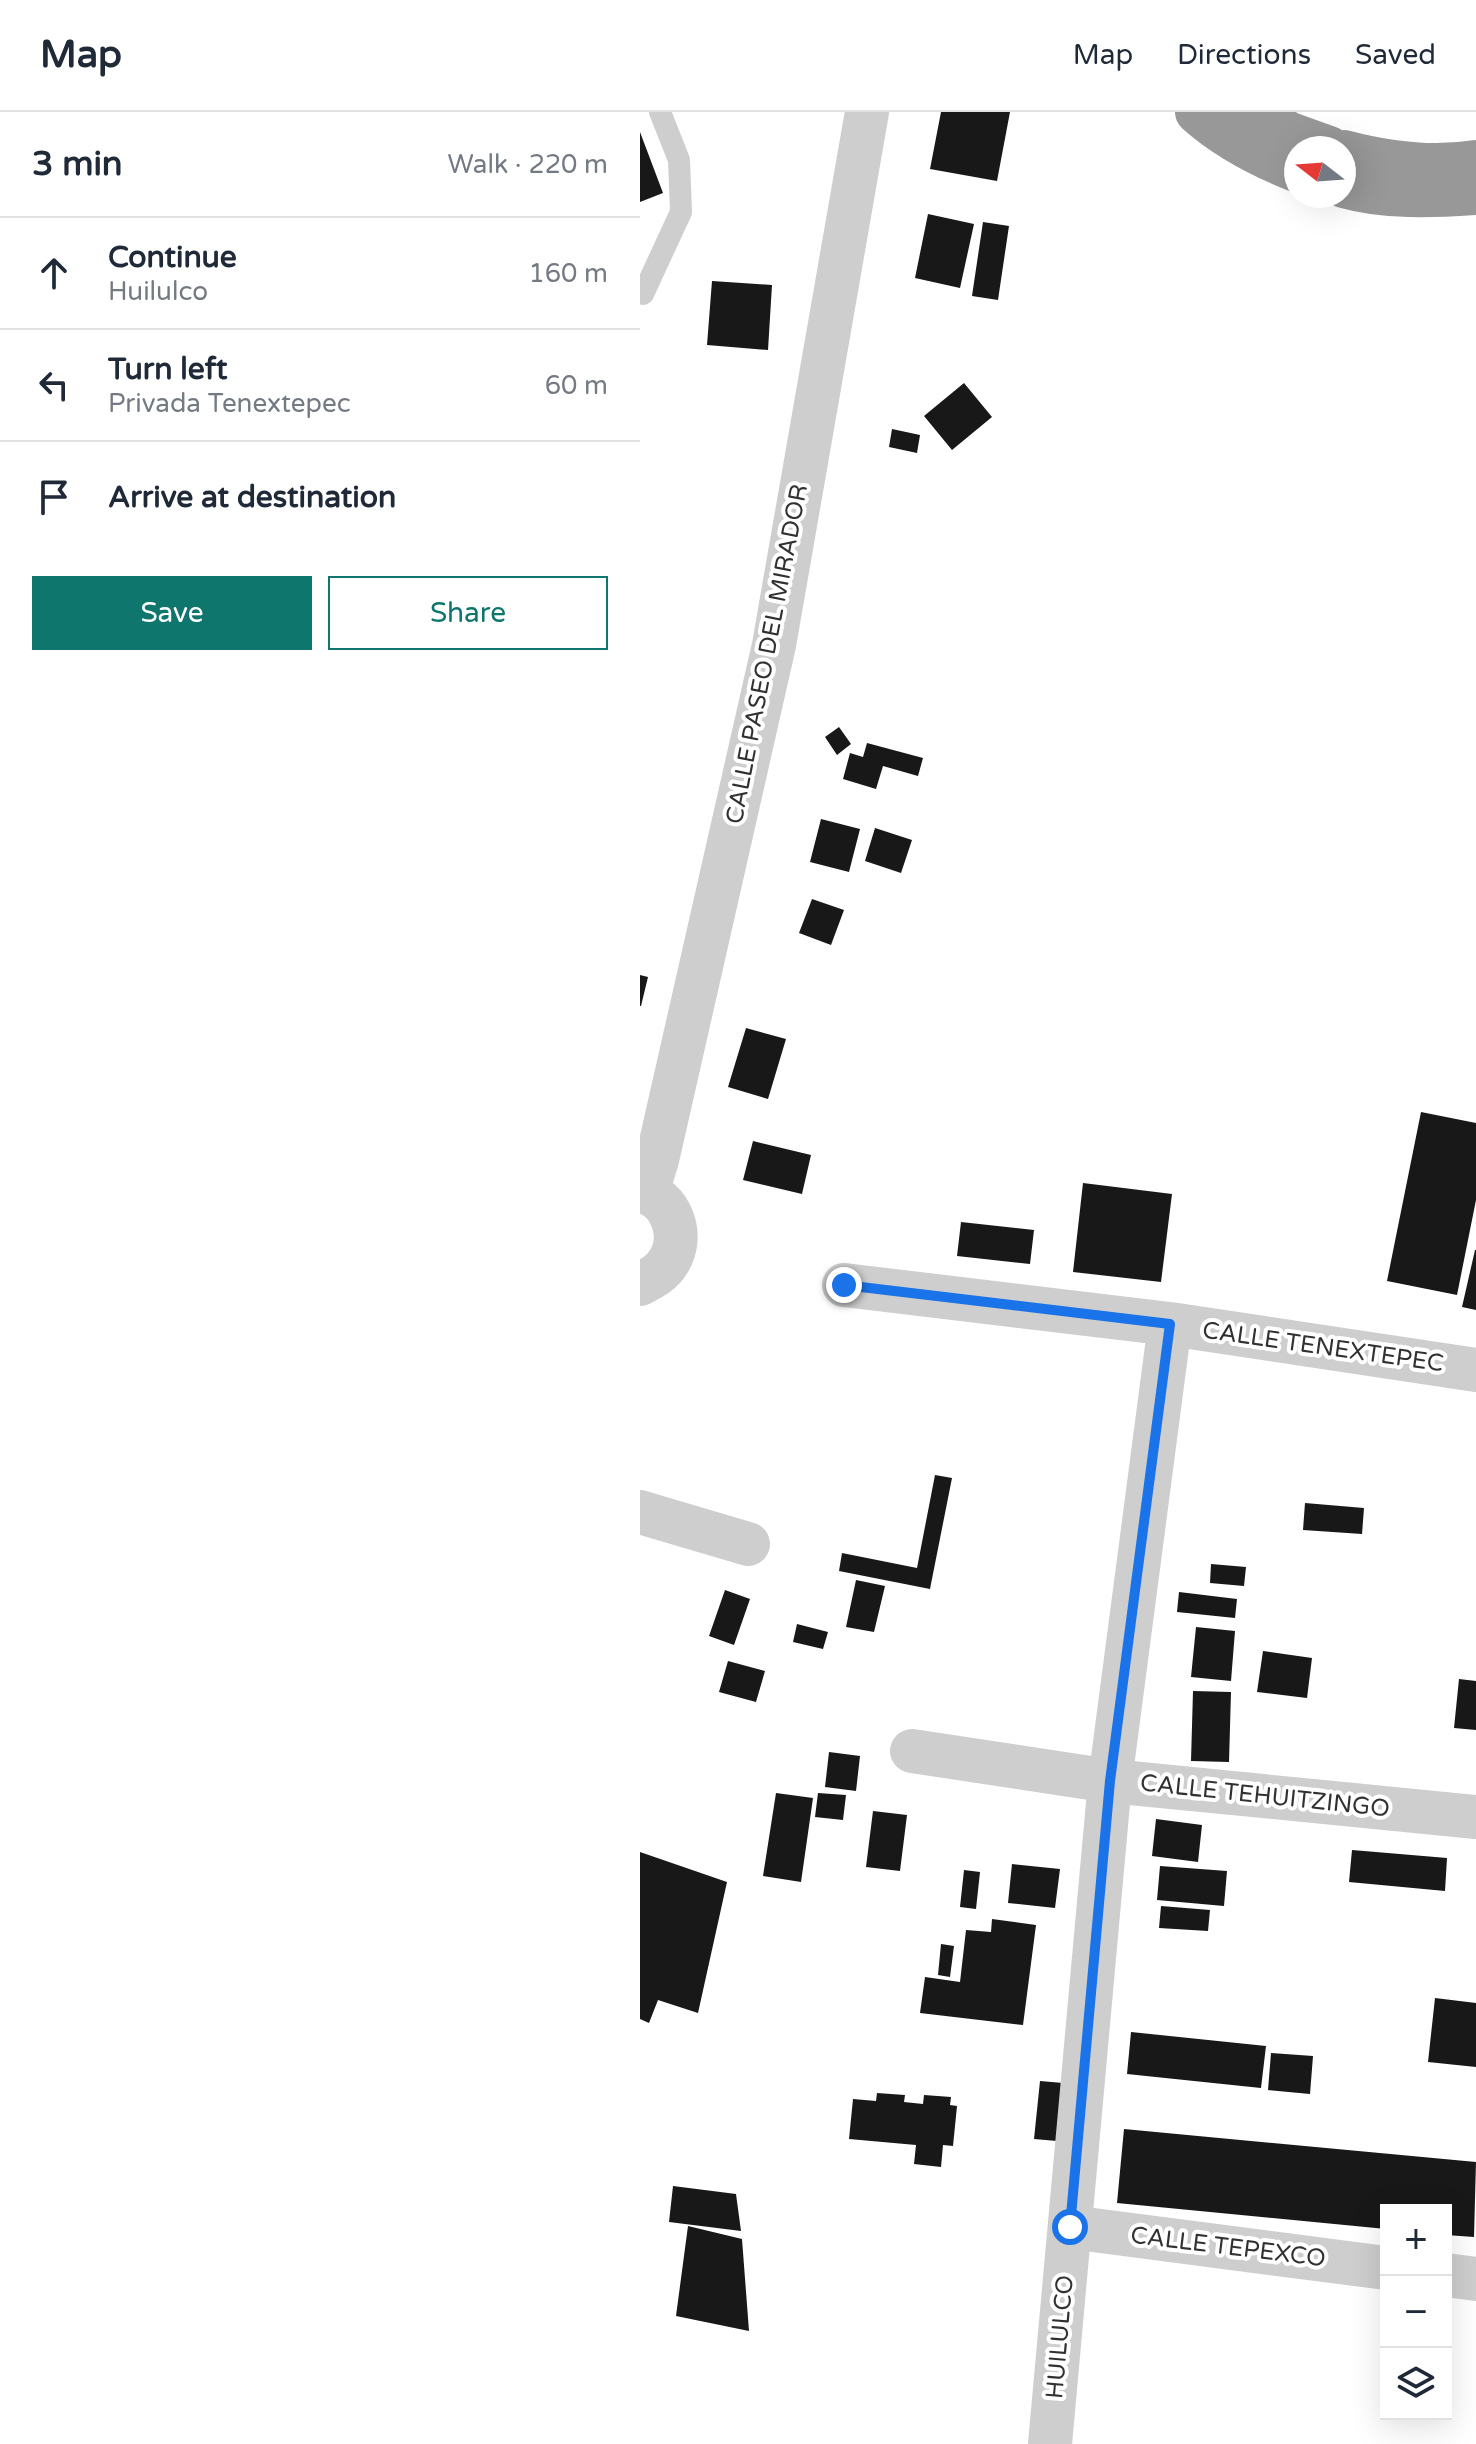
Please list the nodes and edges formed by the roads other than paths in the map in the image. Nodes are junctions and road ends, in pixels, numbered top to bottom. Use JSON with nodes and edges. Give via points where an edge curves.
{"nodes":[{"id":1,"x":660,"y":112,"type":"edge"},
{"id":2,"x":867,"y":112,"type":"edge"},
{"id":3,"x":1197,"y":112,"type":"edge"},
{"id":4,"x":1250,"y":112,"type":"edge"},
{"id":5,"x":1296,"y":136,"type":"edge"},
{"id":6,"x":1356,"y":154,"type":"edge"},
{"id":7,"x":1476,"y":162,"type":"edge"},
{"id":8,"x":1284,"y":166,"type":"edge"},
{"id":9,"x":1356,"y":188,"type":"edge"},
{"id":10,"x":1476,"y":193,"type":"edge"},
{"id":11,"x":643,"y":294,"type":"dead end"},
{"id":12,"x":643,"y":1192,"type":"edge"},
{"id":13,"x":640,"y":1284,"type":"edge"},
{"id":14,"x":844,"y":1285,"type":"dead end"},
{"id":15,"x":1170,"y":1324,"type":"junction"},
{"id":16,"x":1476,"y":1370,"type":"edge"},
{"id":17,"x":640,"y":1512,"type":"edge"},
{"id":18,"x":748,"y":1544,"type":"dead end"},
{"id":19,"x":912,"y":1751,"type":"dead end"},
{"id":20,"x":1110,"y":1781,"type":"junction"},
{"id":21,"x":1476,"y":1817,"type":"edge"},
{"id":22,"x":1070,"y":2227,"type":"junction"},
{"id":23,"x":1380,"y":2267,"type":"edge"},
{"id":24,"x":1452,"y":2276,"type":"edge"},
{"id":25,"x":1476,"y":2279,"type":"edge"},
{"id":26,"x":1050,"y":2444,"type":"edge"}],
"edges":[{"from":1,"to":11,"type":"lane","via":[[679,160],[681,212]]},
{"from":2,"to":12,"type":"street","name":"CALLE PASEO DEL MIRADOR","via":[[774,645],[661,1145]]},
{"from":3,"to":8,"type":"highway","via":[[1236,141]]},
{"from":4,"to":5,"type":"highway"},
{"from":6,"to":7,"type":"highway","via":[[1402,163]]},
{"from":9,"to":10,"type":"highway","via":[[1434,196]]},
{"from":12,"to":13,"type":"street","via":[[663,1203],[674,1220],[677,1240],[671,1260]]},
{"from":14,"to":15,"type":"street","name":"CALLE TENEXTEPEC"},
{"from":15,"to":16,"type":"street","name":"CALLE TENEXTEPEC"},
{"from":15,"to":20,"type":"street","name":"HUILULCO"},
{"from":17,"to":18,"type":"street"},
{"from":19,"to":20,"type":"street","name":"CALLE TEHUITZINGO"},
{"from":20,"to":21,"type":"street","name":"CALLE TEHUITZINGO"},
{"from":20,"to":22,"type":"street","name":"HUILULCO"},
{"from":22,"to":23,"type":"street","name":"CALLE TEPEXCO"},
{"from":22,"to":26,"type":"street","name":"HUILULCO"},
{"from":24,"to":25,"type":"street"}]}
